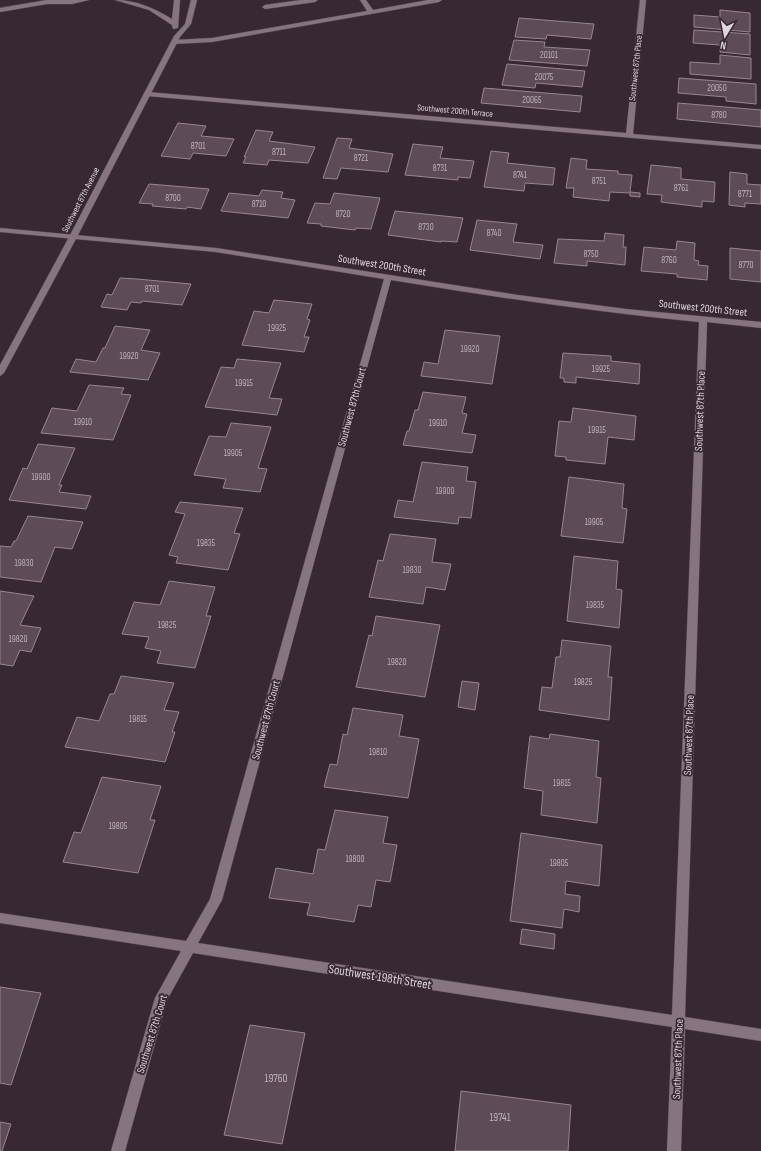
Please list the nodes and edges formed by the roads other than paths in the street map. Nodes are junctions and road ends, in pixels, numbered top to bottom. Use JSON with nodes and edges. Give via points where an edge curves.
{"nodes":[{"id":1,"x":86,"y":0,"type":"edge"},
{"id":2,"x":118,"y":0,"type":"edge"},
{"id":3,"x":177,"y":0,"type":"edge"},
{"id":4,"x":194,"y":0,"type":"edge"},
{"id":5,"x":315,"y":0,"type":"edge"},
{"id":6,"x":363,"y":0,"type":"edge"},
{"id":7,"x":439,"y":0,"type":"edge"},
{"id":8,"x":643,"y":0,"type":"edge"},
{"id":9,"x":50,"y":1,"type":"edge"},
{"id":10,"x":265,"y":7,"type":"dead end"},
{"id":11,"x":0,"y":10,"type":"edge"},
{"id":12,"x":371,"y":12,"type":"junction"},
{"id":13,"x":174,"y":24,"type":"junction"},
{"id":14,"x":176,"y":39,"type":"junction"},
{"id":15,"x":147,"y":94,"type":"junction"},
{"id":16,"x":629,"y":136,"type":"junction"},
{"id":17,"x":761,"y":147,"type":"edge"},
{"id":18,"x":0,"y":230,"type":"edge"},
{"id":19,"x":73,"y":237,"type":"junction"},
{"id":20,"x":388,"y":278,"type":"junction"},
{"id":21,"x":703,"y":319,"type":"junction"},
{"id":22,"x":761,"y":325,"type":"edge"},
{"id":23,"x":0,"y":373,"type":"edge"},
{"id":24,"x":0,"y":918,"type":"edge"},
{"id":25,"x":190,"y":948,"type":"junction"},
{"id":26,"x":679,"y":1022,"type":"junction"},
{"id":27,"x":761,"y":1035,"type":"edge"},
{"id":28,"x":118,"y":1151,"type":"edge"},
{"id":29,"x":674,"y":1151,"type":"edge"}],
"edges":[{"from":1,"to":9,"type":"street"},
{"from":2,"to":13,"type":"street","via":[[151,9]]},
{"from":3,"to":13,"type":"street"},
{"from":4,"to":14,"type":"street","name":"Southwest 87th Avenue","via":[[188,24]]},
{"from":5,"to":10,"type":"street"},
{"from":6,"to":12,"type":"street"},
{"from":7,"to":12,"type":"street"},
{"from":8,"to":16,"type":"street","name":"Southwest 87th Place"},
{"from":9,"to":11,"type":"street"},
{"from":12,"to":14,"type":"street","via":[[212,40]]},
{"from":13,"to":14,"type":"street"},
{"from":14,"to":15,"type":"street","name":"Southwest 87th Avenue"},
{"from":15,"to":16,"type":"street","name":"Southwest 200th Terrace"},
{"from":15,"to":19,"type":"street","name":"Southwest 87th Avenue"},
{"from":16,"to":17,"type":"street","name":"Southwest 200th Terrace"},
{"from":18,"to":19,"type":"street","name":"Southwest 200th Street"},
{"from":19,"to":20,"type":"street","name":"Southwest 200th Street","via":[[216,250]]},
{"from":19,"to":23,"type":"street","name":"Southwest 87th Avenue"},
{"from":20,"to":21,"type":"street","name":"Southwest 200th Street","via":[[572,305]]},
{"from":20,"to":25,"type":"street","name":"Southwest 87th Court","via":[[216,900]]},
{"from":21,"to":22,"type":"street","name":"Southwest 200th Street"},
{"from":21,"to":26,"type":"street","name":"Southwest 87th Place"},
{"from":24,"to":25,"type":"street","name":"Southwest 198th Street"},
{"from":25,"to":26,"type":"street","name":"Southwest 198th Street"},
{"from":25,"to":28,"type":"street","name":"Southwest 87th Court","via":[[162,998]]},
{"from":26,"to":27,"type":"street","name":"Southwest 198th Street"},
{"from":26,"to":29,"type":"street","name":"Southwest 87th Place"}]}
